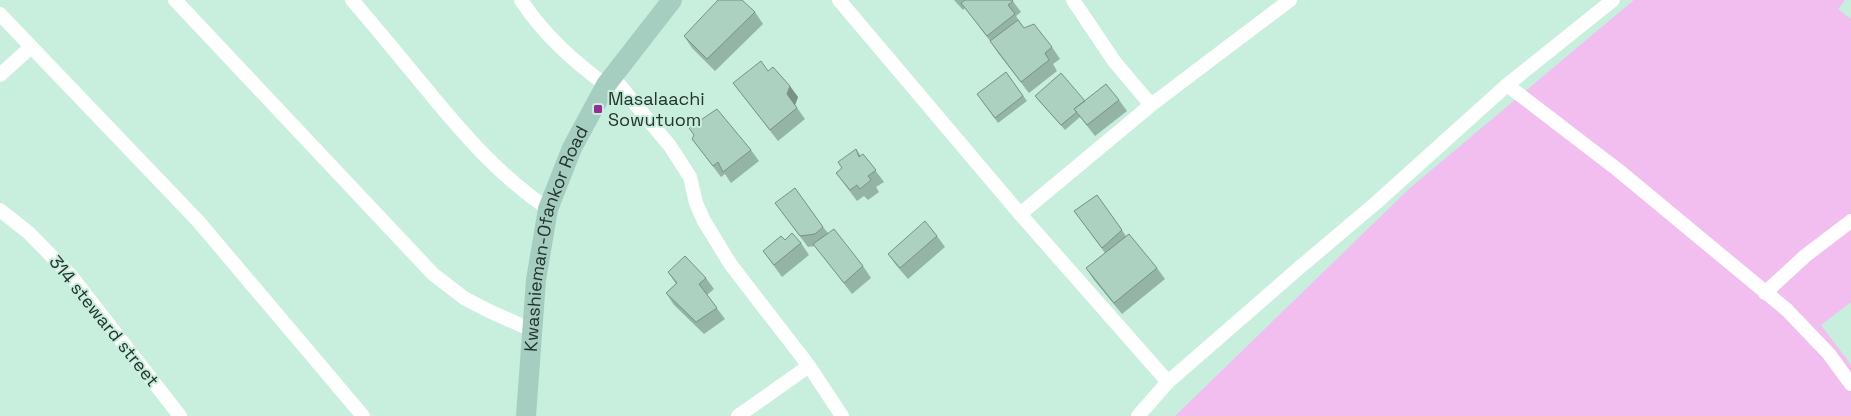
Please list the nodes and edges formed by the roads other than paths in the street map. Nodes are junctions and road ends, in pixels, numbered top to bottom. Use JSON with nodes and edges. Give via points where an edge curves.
{"nodes":[{"id":1,"x":175,"y":0,"type":"edge"},
{"id":2,"x":352,"y":0,"type":"edge"},
{"id":3,"x":521,"y":0,"type":"edge"},
{"id":4,"x":672,"y":0,"type":"edge"},
{"id":5,"x":839,"y":0,"type":"edge"},
{"id":6,"x":1073,"y":0,"type":"edge"},
{"id":7,"x":1290,"y":0,"type":"edge"},
{"id":8,"x":1613,"y":0,"type":"edge"},
{"id":9,"x":0,"y":14,"type":"edge"},
{"id":10,"x":31,"y":47,"type":"junction"},
{"id":11,"x":0,"y":75,"type":"edge"},
{"id":12,"x":609,"y":80,"type":"junction"},
{"id":13,"x":1507,"y":85,"type":"junction"},
{"id":14,"x":1151,"y":105,"type":"junction"},
{"id":15,"x":548,"y":209,"type":"junction"},
{"id":16,"x":0,"y":210,"type":"edge"},
{"id":17,"x":1020,"y":214,"type":"junction"},
{"id":18,"x":1851,"y":221,"type":"edge"},
{"id":19,"x":1765,"y":293,"type":"junction"},
{"id":20,"x":532,"y":330,"type":"junction"},
{"id":21,"x":809,"y":366,"type":"junction"},
{"id":22,"x":1168,"y":382,"type":"junction"},
{"id":23,"x":1851,"y":384,"type":"edge"},
{"id":24,"x":180,"y":416,"type":"edge"},
{"id":25,"x":362,"y":416,"type":"edge"},
{"id":26,"x":526,"y":416,"type":"edge"},
{"id":27,"x":738,"y":416,"type":"edge"},
{"id":28,"x":842,"y":416,"type":"edge"},
{"id":29,"x":1138,"y":416,"type":"edge"}],
"edges":[{"from":1,"to":20,"type":"street","via":[[433,274],[464,298]]},
{"from":2,"to":15,"type":"street","via":[[464,134],[501,173]]},
{"from":3,"to":12,"type":"street","via":[[565,52]]},
{"from":4,"to":12,"type":"main road","name":"Kwashieman-Ofankor Road"},
{"from":5,"to":17,"type":"street"},
{"from":6,"to":14,"type":"street","via":[[1114,61]]},
{"from":7,"to":14,"type":"street"},
{"from":8,"to":13,"type":"street"},
{"from":9,"to":10,"type":"street"},
{"from":10,"to":11,"type":"street"},
{"from":10,"to":25,"type":"street","via":[[198,221]]},
{"from":12,"to":15,"type":"main road","name":"Kwashieman-Ofankor Road","via":[[572,148]]},
{"from":12,"to":21,"type":"street","via":[[670,146],[690,177],[704,221],[731,265]]},
{"from":13,"to":19,"type":"street","via":[[1618,170]]},
{"from":13,"to":22,"type":"street"},
{"from":14,"to":17,"type":"street"},
{"from":15,"to":20,"type":"main road","name":"Kwashieman-Ofankor Road","via":[[536,280]]},
{"from":16,"to":24,"type":"street","name":"314 steward street","via":[[29,233],[72,277]]},
{"from":17,"to":22,"type":"street"},
{"from":18,"to":19,"type":"street","via":[[1805,256]]},
{"from":19,"to":23,"type":"street","via":[[1787,310],[1829,354]]},
{"from":20,"to":26,"type":"main road","name":"Kwashieman-Ofankor Road"},
{"from":21,"to":27,"type":"street"},
{"from":21,"to":28,"type":"street"},
{"from":22,"to":29,"type":"street"}]}
